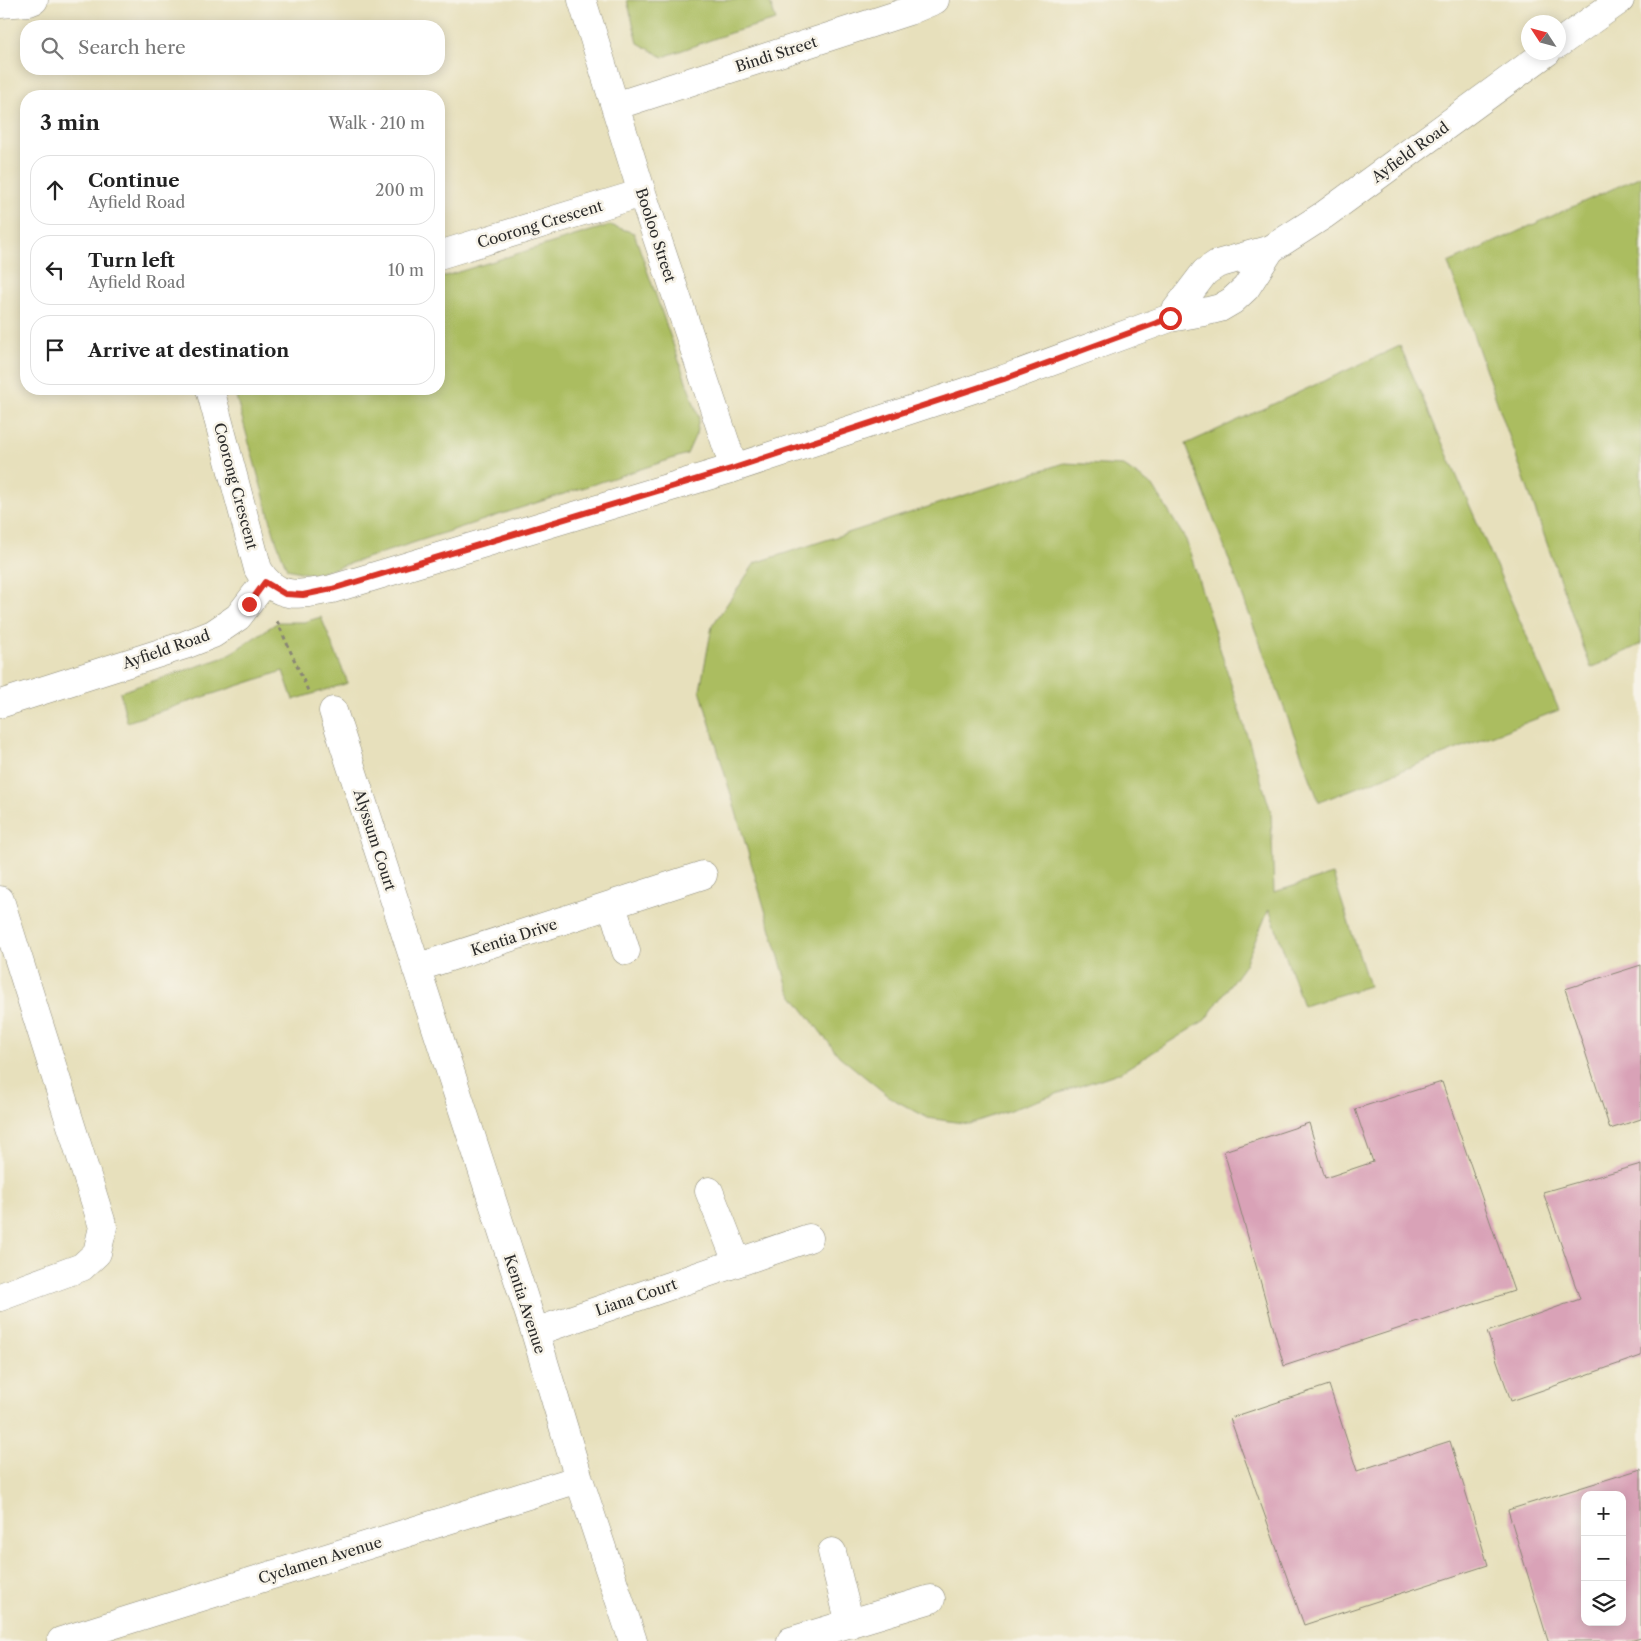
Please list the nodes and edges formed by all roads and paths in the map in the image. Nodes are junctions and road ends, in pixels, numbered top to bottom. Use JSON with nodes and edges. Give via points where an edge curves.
{"nodes":[{"id":1,"x":34,"y":0,"type":"edge"},
{"id":2,"x":582,"y":0,"type":"edge"},
{"id":3,"x":935,"y":0,"type":"edge"},
{"id":4,"x":1620,"y":0,"type":"edge"},
{"id":5,"x":0,"y":4,"type":"edge"},
{"id":6,"x":1566,"y":38,"type":"edge"},
{"id":7,"x":1537,"y":60,"type":"edge"},
{"id":8,"x":615,"y":106,"type":"junction"},
{"id":9,"x":642,"y":193,"type":"junction"},
{"id":10,"x":1271,"y":249,"type":"junction"},
{"id":11,"x":445,"y":253,"type":"edge"},
{"id":12,"x":1170,"y":318,"type":"junction"},
{"id":13,"x":212,"y":395,"type":"edge"},
{"id":14,"x":734,"y":468,"type":"junction"},
{"id":15,"x":265,"y":582,"type":"junction"},
{"id":16,"x":278,"y":622,"type":"dead end"},
{"id":17,"x":0,"y":704,"type":"edge"},
{"id":18,"x":333,"y":711,"type":"joint"},
{"id":19,"x":703,"y":875,"type":"dead end"},
{"id":20,"x":612,"y":905,"type":"junction"},
{"id":21,"x":2,"y":916,"type":"edge"},
{"id":22,"x":626,"y":951,"type":"dead end"},
{"id":23,"x":416,"y":968,"type":"junction"},
{"id":24,"x":709,"y":1191,"type":"dead end"},
{"id":25,"x":809,"y":1238,"type":"dead end"},
{"id":26,"x":737,"y":1262,"type":"junction"},
{"id":27,"x":0,"y":1297,"type":"edge"},
{"id":28,"x":535,"y":1332,"type":"junction"},
{"id":29,"x":579,"y":1479,"type":"junction"},
{"id":30,"x":832,"y":1552,"type":"dead end"},
{"id":31,"x":931,"y":1599,"type":"dead end"},
{"id":32,"x":850,"y":1624,"type":"junction"},
{"id":33,"x":61,"y":1641,"type":"edge"},
{"id":34,"x":633,"y":1641,"type":"edge"},
{"id":35,"x":791,"y":1641,"type":"edge"}],
"edges":[{"from":1,"to":5,"type":"street"},
{"from":2,"to":8,"type":"street","name":"Booloo Street"},
{"from":3,"to":8,"type":"street","name":"Bindi Street"},
{"from":4,"to":6,"type":"street"},
{"from":7,"to":10,"type":"street","name":"Ayfield Road","via":[[1324,215]]},
{"from":8,"to":9,"type":"street","name":"Booloo Street"},
{"from":9,"to":11,"type":"street","name":"Coorong Crescent"},
{"from":9,"to":14,"type":"street","name":"Booloo Street"},
{"from":10,"to":12,"type":"street","name":"Ayfield Road","via":[[1217,264],[1205,272]]},
{"from":10,"to":12,"type":"street","name":"Ayfield Road","via":[[1246,288],[1232,301],[1220,308]]},
{"from":12,"to":14,"type":"street","name":"Ayfield Road","via":[[1004,379]]},
{"from":13,"to":15,"type":"street","name":"Coorong Crescent","via":[[258,569]]},
{"from":14,"to":15,"type":"street","name":"Ayfield Road","via":[[332,589],[303,595],[285,594]]},
{"from":15,"to":17,"type":"street","name":"Ayfield Road","via":[[238,617],[213,634],[185,646]]},
{"from":16,"to":18,"type":"path","via":[[310,695]]},
{"from":18,"to":23,"type":"street","name":"Alyssum Court"},
{"from":19,"to":20,"type":"street","name":"Kentia Drive"},
{"from":20,"to":22,"type":"street"},
{"from":20,"to":23,"type":"street","name":"Kentia Drive"},
{"from":21,"to":27,"type":"street","via":[[103,1227],[97,1252],[82,1268]]},
{"from":23,"to":28,"type":"street","name":"Kentia Avenue"},
{"from":24,"to":26,"type":"street"},
{"from":25,"to":26,"type":"street","name":"Liana Court"},
{"from":26,"to":28,"type":"street","name":"Liana Court"},
{"from":28,"to":29,"type":"street","name":"Kentia Avenue"},
{"from":29,"to":33,"type":"street","name":"Cyclamen Avenue"},
{"from":29,"to":34,"type":"street","name":"Kentia Avenue"},
{"from":30,"to":32,"type":"street"},
{"from":31,"to":32,"type":"street"},
{"from":32,"to":35,"type":"street"}]}
